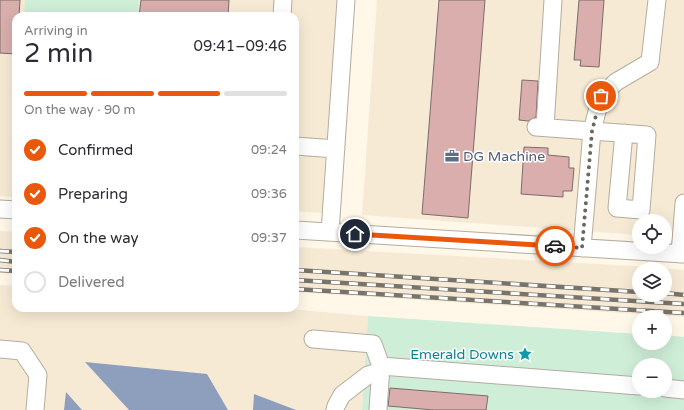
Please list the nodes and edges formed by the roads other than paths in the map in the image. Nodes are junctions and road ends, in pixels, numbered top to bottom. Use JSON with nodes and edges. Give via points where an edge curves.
{"nodes":[{"id":1,"x":283,"y":0,"type":"edge"},
{"id":2,"x":346,"y":0,"type":"edge"},
{"id":3,"x":553,"y":0,"type":"edge"},
{"id":4,"x":657,"y":0,"type":"edge"},
{"id":5,"x":282,"y":12,"type":"edge"},
{"id":6,"x":592,"y":131,"type":"junction"},
{"id":7,"x":624,"y":133,"type":"dead end"},
{"id":8,"x":299,"y":146,"type":"edge"},
{"id":9,"x":336,"y":149,"type":"junction"},
{"id":10,"x":684,"y":204,"type":"edge"},
{"id":11,"x":0,"y":209,"type":"edge"},
{"id":12,"x":12,"y":210,"type":"edge"},
{"id":13,"x":299,"y":230,"type":"edge"},
{"id":14,"x":330,"y":232,"type":"junction"},
{"id":15,"x":582,"y":248,"type":"junction"},
{"id":16,"x":682,"y":254,"type":"edge"},
{"id":17,"x":313,"y":339,"type":"dead end"},
{"id":18,"x":0,"y":349,"type":"edge"},
{"id":19,"x":381,"y":368,"type":"junction"},
{"id":20,"x":632,"y":386,"type":"edge"},
{"id":21,"x":672,"y":389,"type":"edge"},
{"id":22,"x":684,"y":390,"type":"edge"},
{"id":23,"x":35,"y":410,"type":"edge"},
{"id":24,"x":335,"y":410,"type":"edge"},
{"id":25,"x":378,"y":410,"type":"edge"}],
"edges":[{"from":1,"to":5,"type":"street"},
{"from":2,"to":9,"type":"street"},
{"from":3,"to":6,"type":"street","via":[[540,127]]},
{"from":4,"to":6,"type":"street","via":[[650,62],[616,82],[601,96]]},
{"from":6,"to":7,"type":"street"},
{"from":6,"to":15,"type":"street"},
{"from":8,"to":9,"type":"street"},
{"from":9,"to":14,"type":"street"},
{"from":10,"to":16,"type":"street"},
{"from":11,"to":12,"type":"street"},
{"from":13,"to":14,"type":"street"},
{"from":14,"to":15,"type":"street"},
{"from":15,"to":16,"type":"street"},
{"from":17,"to":19,"type":"street","via":[[373,344]]},
{"from":18,"to":23,"type":"street","via":[[22,351],[38,375]]},
{"from":19,"to":20,"type":"street"},
{"from":19,"to":24,"type":"street","via":[[342,394]]},
{"from":19,"to":25,"type":"street"},
{"from":21,"to":22,"type":"street"}]}
